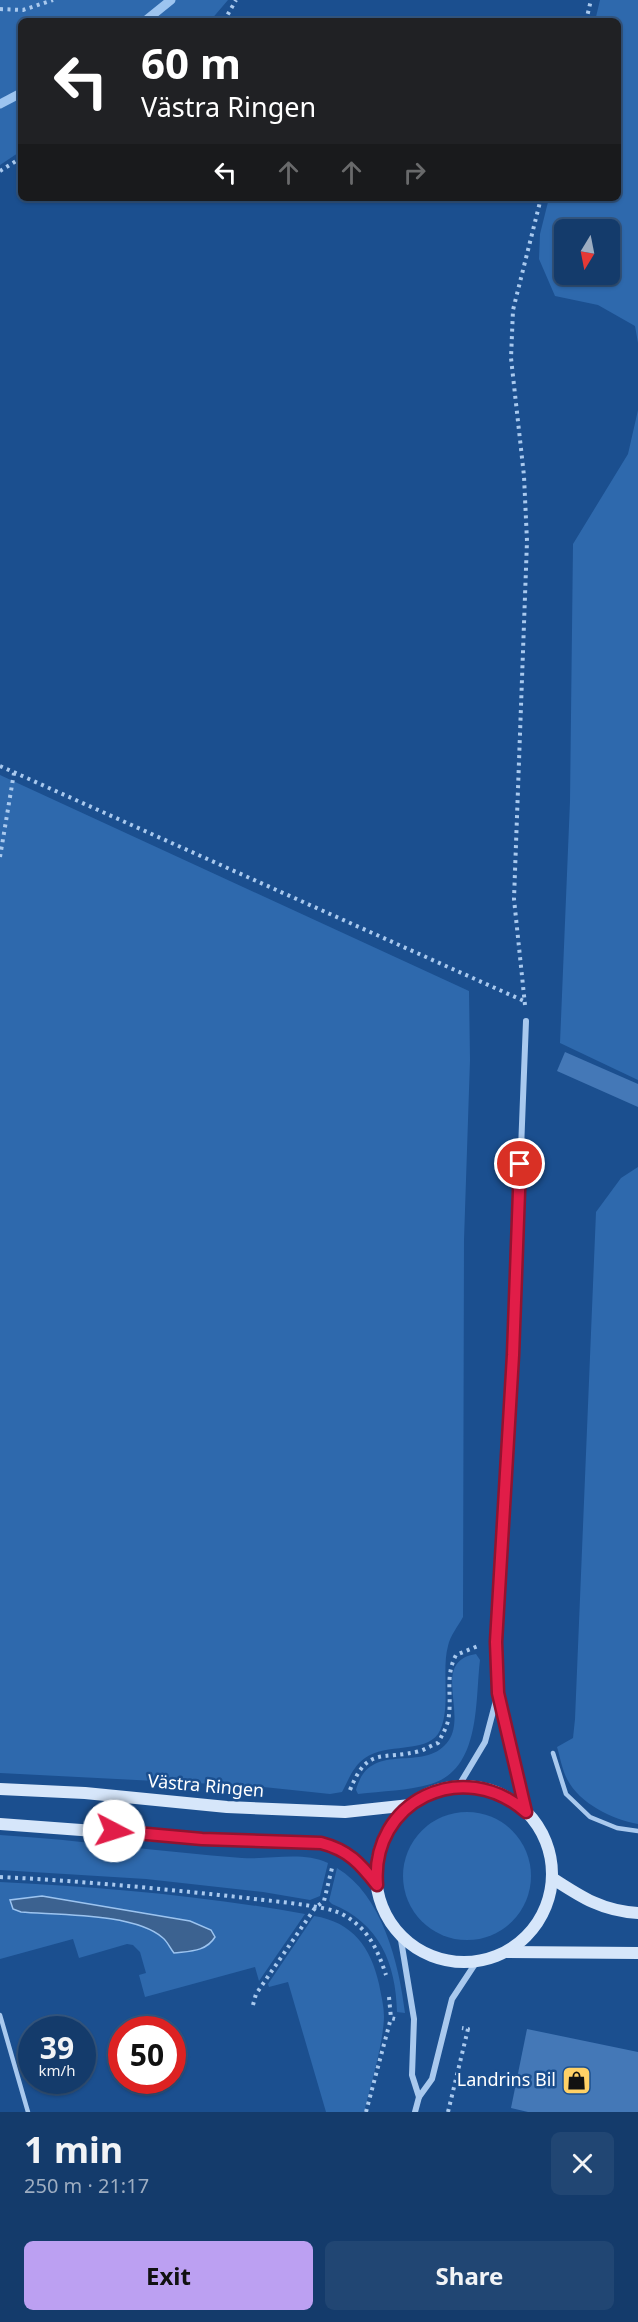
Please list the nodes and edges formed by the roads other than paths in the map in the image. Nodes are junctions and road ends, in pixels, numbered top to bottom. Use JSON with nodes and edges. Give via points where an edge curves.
{"nodes":[{"id":1,"x":526,"y":1021,"type":"road end"},
{"id":2,"x":498,"y":1693,"type":"junction"},
{"id":3,"x":553,"y":1753,"type":"dead end"},
{"id":4,"x":458,"y":1787,"type":"junction"},
{"id":5,"x":0,"y":1789,"type":"edge"},
{"id":6,"x":410,"y":1805,"type":"junction"},
{"id":7,"x":526,"y":1812,"type":"junction"},
{"id":8,"x":0,"y":1824,"type":"edge"},
{"id":9,"x":638,"y":1831,"type":"edge"},
{"id":10,"x":552,"y":1878,"type":"junction"},
{"id":11,"x":377,"y":1885,"type":"junction"},
{"id":12,"x":638,"y":1913,"type":"edge"},
{"id":13,"x":400,"y":1934,"type":"junction"},
{"id":14,"x":506,"y":1952,"type":"junction"},
{"id":15,"x":638,"y":1953,"type":"edge"},
{"id":16,"x":477,"y":1961,"type":"junction"},
{"id":17,"x":0,"y":2015,"type":"edge"},
{"id":18,"x":419,"y":2097,"type":"junction"},
{"id":19,"x":28,"y":2112,"type":"edge"},
{"id":20,"x":415,"y":2112,"type":"edge"}],
"edges":[{"from":1,"to":2,"type":"street","via":[[513,1355],[496,1642]]},
{"from":2,"to":4,"type":"street","via":[[485,1742]]},
{"from":2,"to":7,"type":"street"},
{"from":3,"to":9,"type":"lane","via":[[566,1794],[590,1817]]},
{"from":4,"to":6,"type":"main road","name":"Västra Ringen","via":[[433,1792]]},
{"from":4,"to":7,"type":"main road","name":"Västra Ringen","via":[[495,1792]]},
{"from":5,"to":6,"type":"main road","name":"Västra Ringen","via":[[345,1812]]},
{"from":6,"to":11,"type":"main road","name":"Västra Ringen","via":[[382,1841],[376,1863]]},
{"from":7,"to":10,"type":"main road","name":"Västra Ringen","via":[[546,1842]]},
{"from":8,"to":11,"type":"main road","name":"Västra Ringen","via":[[202,1839],[321,1843],[350,1854]]},
{"from":10,"to":12,"type":"main road","via":[[583,1899],[617,1912]]},
{"from":10,"to":14,"type":"main road","name":"Västra Ringen","via":[[539,1921]]},
{"from":11,"to":13,"type":"main road","name":"Västra Ringen","via":[[384,1912]]},
{"from":13,"to":16,"type":"main road","name":"Västra Ringen","via":[[435,1957]]},
{"from":13,"to":18,"type":"street","via":[[414,2019],[412,2074]]},
{"from":14,"to":15,"type":"main road"},
{"from":14,"to":16,"type":"main road","name":"Västra Ringen"},
{"from":16,"to":18,"type":"street","via":[[452,1999],[432,2079]]},
{"from":17,"to":19,"type":"lane"},
{"from":18,"to":20,"type":"street"}]}
